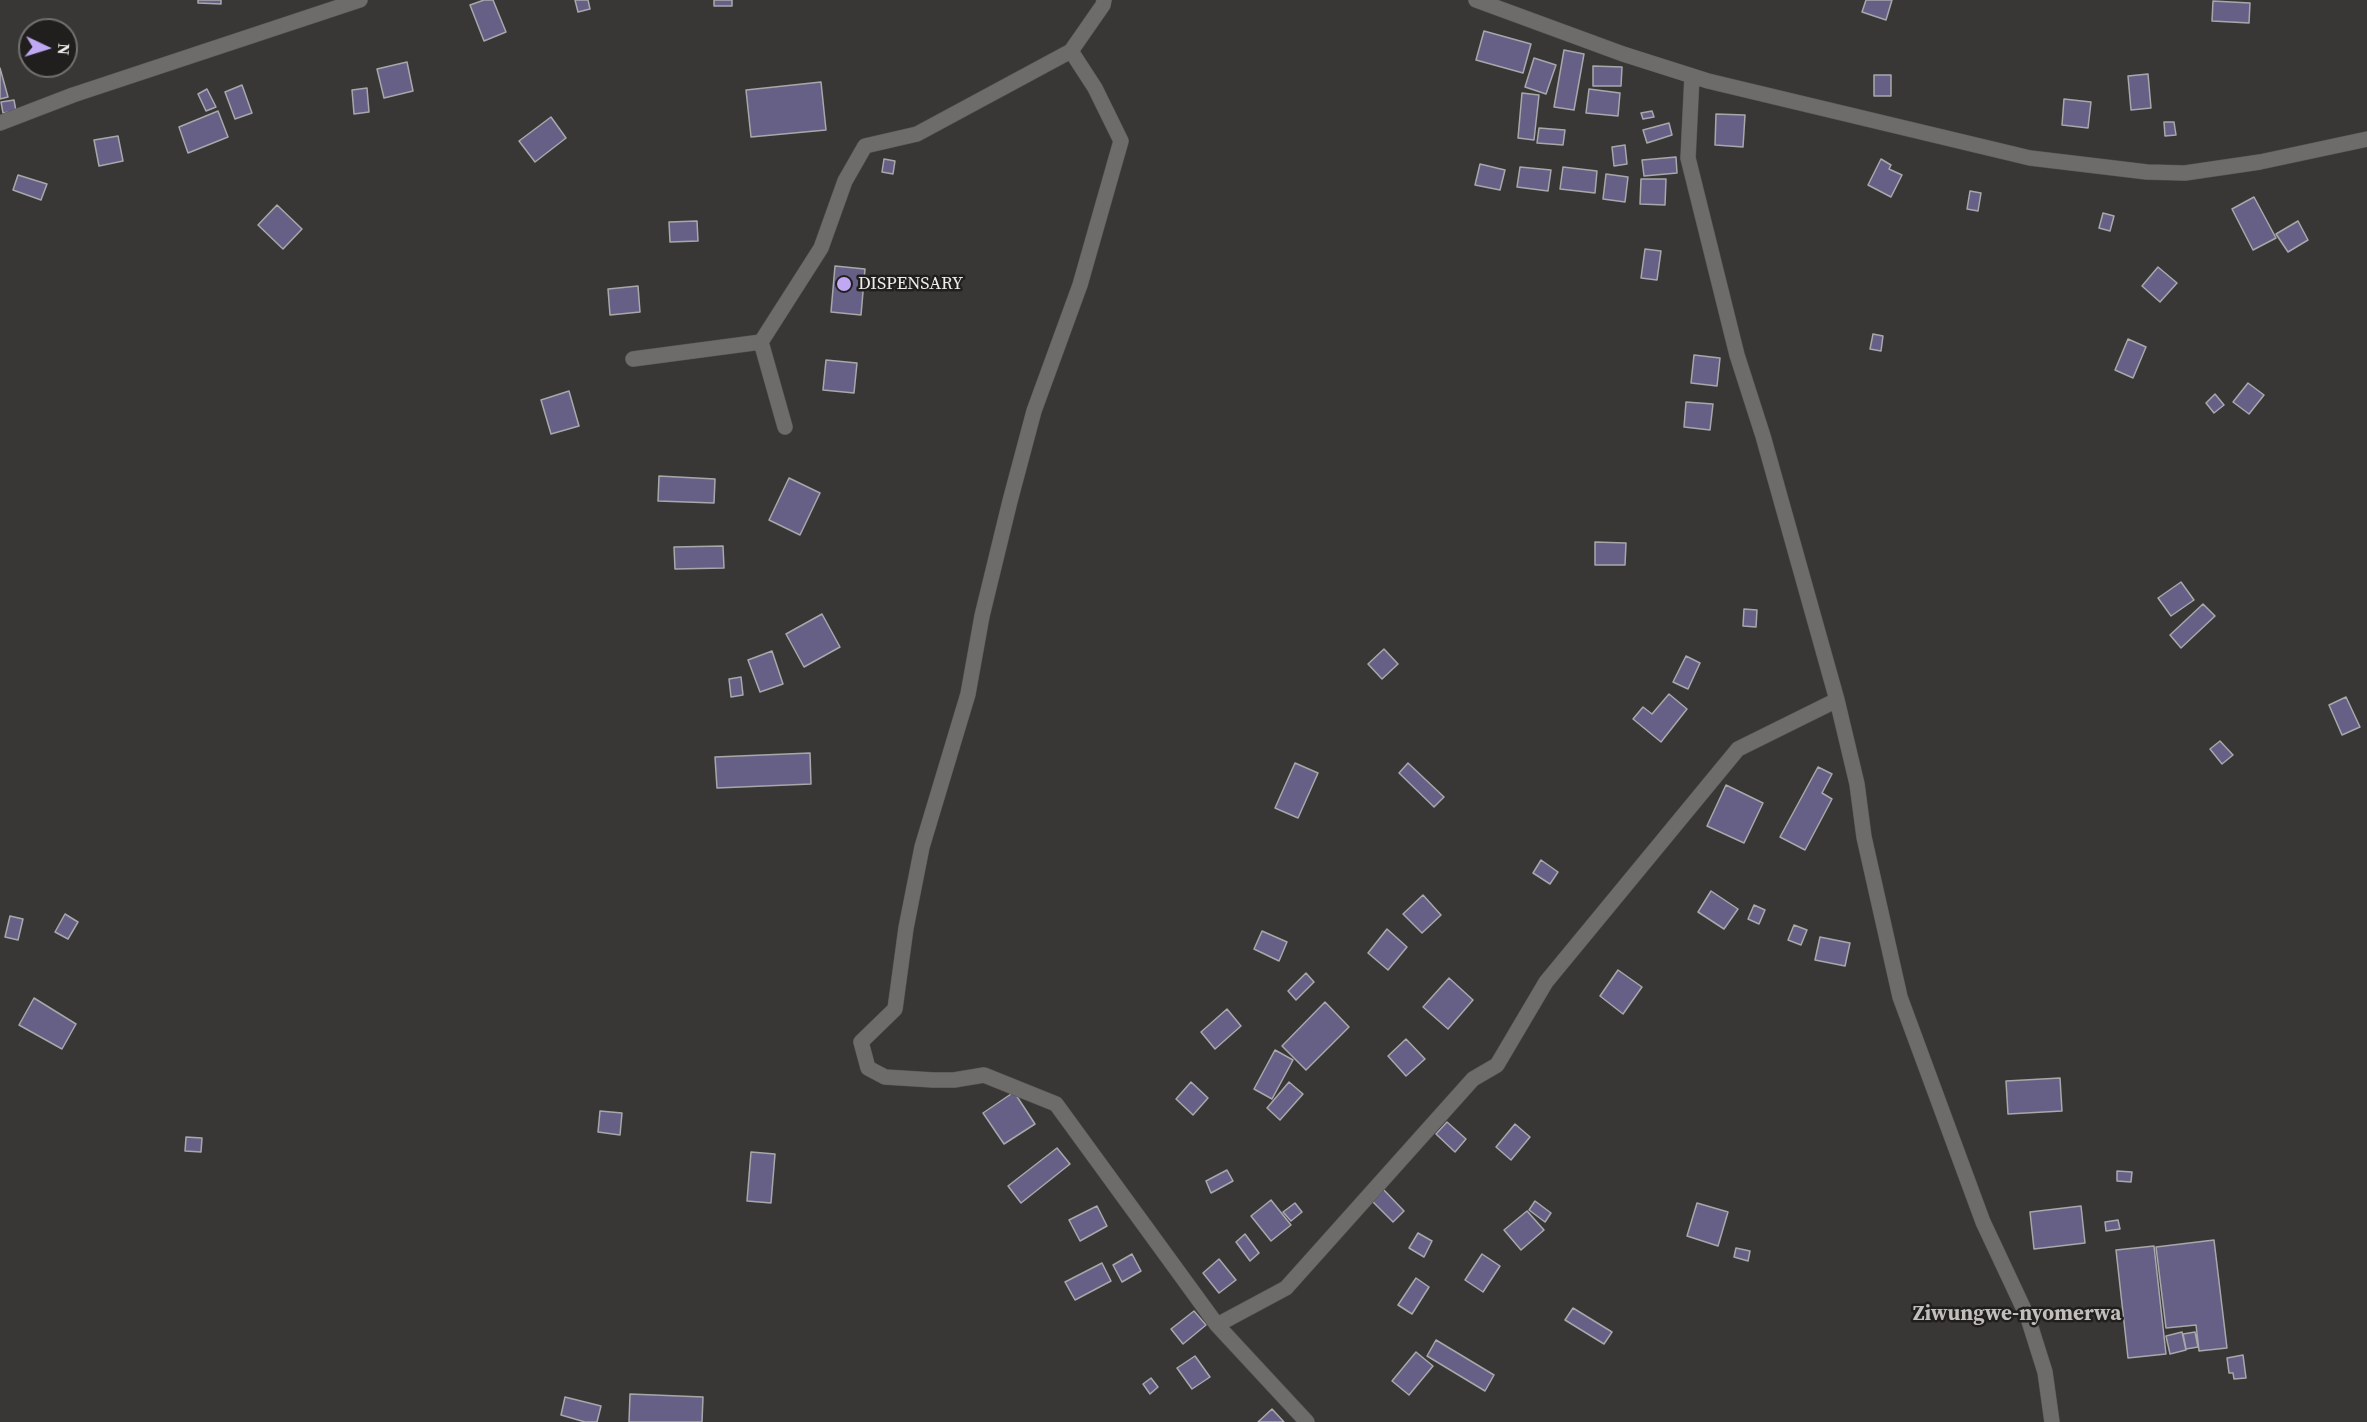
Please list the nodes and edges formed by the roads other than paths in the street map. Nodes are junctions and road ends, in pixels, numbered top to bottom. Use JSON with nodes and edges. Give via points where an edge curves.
{"nodes":[{"id":1,"x":360,"y":0,"type":"edge"},
{"id":2,"x":1104,"y":0,"type":"edge"},
{"id":3,"x":1476,"y":0,"type":"edge"},
{"id":4,"x":1071,"y":51,"type":"junction"},
{"id":5,"x":1692,"y":76,"type":"junction"},
{"id":6,"x":0,"y":123,"type":"edge"},
{"id":7,"x":2367,"y":139,"type":"edge"},
{"id":8,"x":761,"y":342,"type":"junction"},
{"id":9,"x":633,"y":359,"type":"dead end"},
{"id":10,"x":785,"y":428,"type":"dead end"},
{"id":11,"x":1837,"y":700,"type":"junction"},
{"id":12,"x":1216,"y":1325,"type":"junction"},
{"id":13,"x":1307,"y":1422,"type":"edge"},
{"id":14,"x":2052,"y":1422,"type":"edge"}],
"edges":[{"from":1,"to":6,"type":"street"},
{"from":2,"to":4,"type":"street"},
{"from":3,"to":5,"type":"street"},
{"from":4,"to":8,"type":"street","via":[[917,134],[865,146],[845,182],[821,248]]},
{"from":4,"to":12,"type":"street","via":[[1095,88],[1121,141],[1080,285],[1034,411],[1010,501],[968,694],[922,847],[895,1009],[861,1042],[868,1068],[885,1077],[954,1080],[984,1075],[1056,1104]]},
{"from":5,"to":7,"type":"street","via":[[2030,158],[2147,172],[2185,174]]},
{"from":5,"to":11,"type":"street","via":[[1688,158],[1737,355]]},
{"from":8,"to":9,"type":"street"},
{"from":8,"to":10,"type":"street"},
{"from":11,"to":12,"type":"street","via":[[1738,749],[1546,982],[1497,1065],[1473,1079],[1286,1288]]},
{"from":11,"to":14,"type":"street","via":[[1900,996],[1983,1222],[2028,1318],[2045,1372]]},
{"from":12,"to":13,"type":"street"}]}
